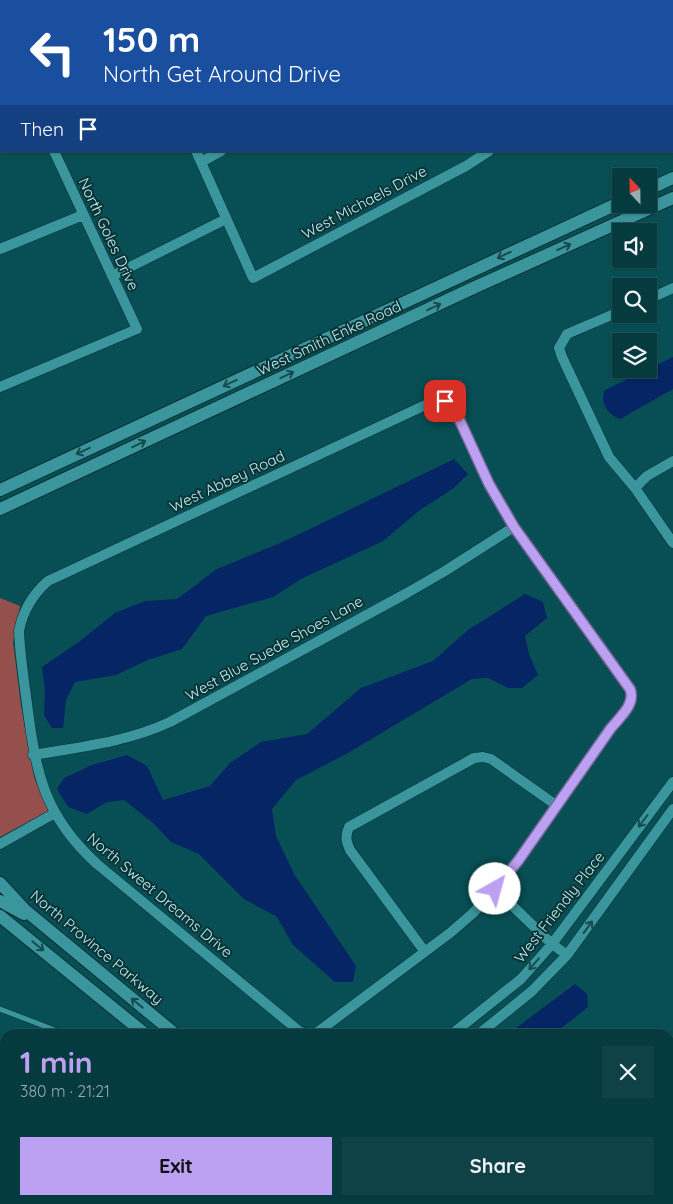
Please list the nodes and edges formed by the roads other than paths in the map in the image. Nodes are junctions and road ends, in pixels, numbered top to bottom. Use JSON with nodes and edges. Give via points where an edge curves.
{"nodes":[{"id":1,"x":54,"y":152,"type":"edge"},
{"id":2,"x":196,"y":152,"type":"edge"},
{"id":3,"x":220,"y":152,"type":"edge"},
{"id":4,"x":487,"y":152,"type":"edge"},
{"id":5,"x":201,"y":162,"type":"junction"},
{"id":6,"x":673,"y":178,"type":"edge"},
{"id":7,"x":658,"y":185,"type":"edge"},
{"id":8,"x":673,"y":198,"type":"edge"},
{"id":9,"x":612,"y":206,"type":"edge"},
{"id":10,"x":83,"y":215,"type":"junction"},
{"id":11,"x":226,"y":219,"type":"junction"},
{"id":12,"x":0,"y":249,"type":"edge"},
{"id":13,"x":112,"y":276,"type":"junction"},
{"id":14,"x":673,"y":288,"type":"edge"},
{"id":15,"x":657,"y":295,"type":"edge"},
{"id":16,"x":612,"y":315,"type":"edge"},
{"id":17,"x":0,"y":386,"type":"edge"},
{"id":18,"x":673,"y":462,"type":"edge"},
{"id":19,"x":635,"y":488,"type":"junction"},
{"id":20,"x":0,"y":490,"type":"edge"},
{"id":21,"x":0,"y":509,"type":"edge"},
{"id":22,"x":514,"y":527,"type":"junction"},
{"id":23,"x":673,"y":543,"type":"edge"},
{"id":24,"x":28,"y":602,"type":"joint"},
{"id":25,"x":33,"y":755,"type":"junction"},
{"id":26,"x":673,"y":782,"type":"edge"},
{"id":27,"x":660,"y":798,"type":"junction"},
{"id":28,"x":556,"y":805,"type":"junction"},
{"id":29,"x":673,"y":809,"type":"edge"},
{"id":30,"x":54,"y":813,"type":"junction"},
{"id":31,"x":0,"y":844,"type":"edge"},
{"id":32,"x":0,"y":883,"type":"edge"},
{"id":33,"x":495,"y":889,"type":"junction"},
{"id":34,"x":0,"y":902,"type":"edge"},
{"id":35,"x":0,"y":916,"type":"edge"},
{"id":36,"x":38,"y":920,"type":"junction"},
{"id":37,"x":552,"y":944,"type":"junction"},
{"id":38,"x":425,"y":952,"type":"junction"},
{"id":39,"x":567,"y":955,"type":"junction"},
{"id":40,"x":0,"y":1009,"type":"edge"},
{"id":41,"x":52,"y":1029,"type":"edge"},
{"id":42,"x":139,"y":1029,"type":"edge"},
{"id":43,"x":169,"y":1029,"type":"edge"},
{"id":44,"x":297,"y":1029,"type":"edge"},
{"id":45,"x":322,"y":1029,"type":"edge"},
{"id":46,"x":458,"y":1029,"type":"edge"},
{"id":47,"x":485,"y":1029,"type":"edge"}],
"edges":[{"from":1,"to":10,"type":"street","name":"North Goles Drive"},
{"from":2,"to":5,"type":"street"},
{"from":3,"to":5,"type":"street"},
{"from":4,"to":11,"type":"street","name":"West Michaels Drive","via":[[252,278]]},
{"from":5,"to":11,"type":"street"},
{"from":6,"to":7,"type":"street"},
{"from":21,"to":8,"type":"street","name":"West Smith Enke Road","one_way":true},
{"from":9,"to":20,"type":"street","name":"West Smith Enke Road","one_way":true},
{"from":10,"to":12,"type":"street"},
{"from":10,"to":13,"type":"street","name":"North Goles Drive"},
{"from":11,"to":13,"type":"street"},
{"from":13,"to":17,"type":"street","name":"North Goles Drive","via":[[137,329]]},
{"from":14,"to":15,"type":"street"},
{"from":16,"to":19,"type":"street","via":[[566,334],[559,348],[609,457]]},
{"from":18,"to":19,"type":"street","via":[[647,476]]},
{"from":19,"to":23,"type":"street"},
{"from":22,"to":24,"type":"street","name":"West Abbey Road","via":[[489,484],[454,408],[445,401],[434,401],[62,574],[37,590]]},
{"from":22,"to":25,"type":"street","name":"West Blue Suede Shoes Lane","via":[[407,593],[150,732]]},
{"from":22,"to":28,"type":"street","via":[[630,689],[632,697]]},
{"from":24,"to":25,"type":"street","name":"North Sweet Dreams Drive","via":[[18,631]]},
{"from":25,"to":30,"type":"street","name":"North Sweet Dreams Drive"},
{"from":26,"to":27,"type":"street","name":"West Friendly Place"},
{"from":27,"to":29,"type":"street"},
{"from":27,"to":37,"type":"street","name":"West Friendly Place","one_way":true},
{"from":28,"to":33,"type":"street"},
{"from":28,"to":38,"type":"street","via":[[491,759],[483,757],[474,758],[349,827],[346,843],[350,850]]},
{"from":39,"to":29,"type":"street","one_way":true},
{"from":30,"to":31,"type":"street"},
{"from":30,"to":44,"type":"street","name":"North Sweet Dreams Drive","via":[[97,864]]},
{"from":32,"to":36,"type":"street","name":"North Province Parkway"},
{"from":33,"to":37,"type":"street"},
{"from":33,"to":38,"type":"street","via":[[473,913]]},
{"from":34,"to":36,"type":"street"},
{"from":35,"to":42,"type":"street","one_way":true},
{"from":43,"to":36,"type":"street","name":"North Province Parkway","one_way":true},
{"from":37,"to":39,"type":"street"},
{"from":37,"to":46,"type":"street","name":"West Friendly Place","one_way":true,"via":[[521,979]]},
{"from":38,"to":45,"type":"street"},
{"from":39,"to":47,"type":"street","via":[[532,991]]},
{"from":40,"to":41,"type":"lane"}]}
